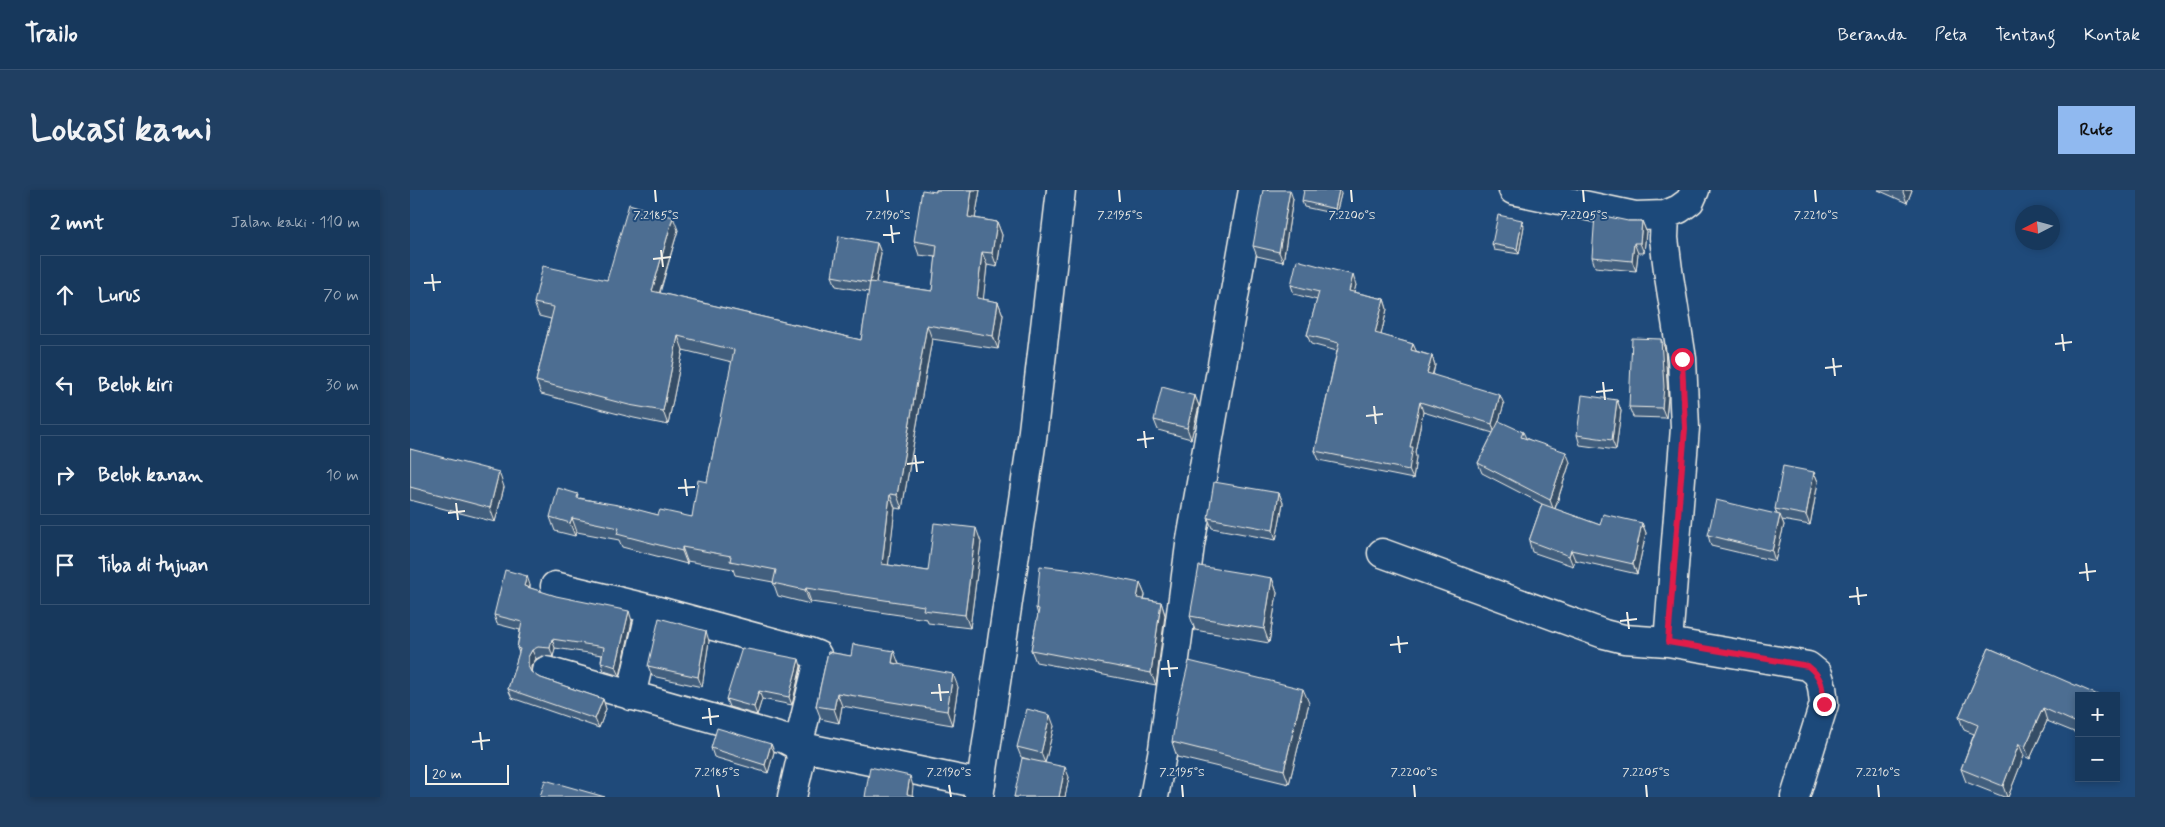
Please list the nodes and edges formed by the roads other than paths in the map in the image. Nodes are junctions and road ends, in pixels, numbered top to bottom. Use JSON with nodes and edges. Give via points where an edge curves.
{"nodes":[{"id":1,"x":1061,"y":190,"type":"edge"},
{"id":2,"x":1253,"y":190,"type":"edge"},
{"id":3,"x":1514,"y":190,"type":"edge"},
{"id":4,"x":1695,"y":190,"type":"edge"},
{"id":5,"x":1665,"y":214,"type":"junction"},
{"id":6,"x":1382,"y":553,"type":"dead end"},
{"id":7,"x":556,"y":586,"type":"dead end"},
{"id":8,"x":651,"y":609,"type":"junction"},
{"id":9,"x":1668,"y":642,"type":"junction"},
{"id":10,"x":546,"y":671,"type":"dead end"},
{"id":11,"x":631,"y":696,"type":"junction"},
{"id":12,"x":798,"y":746,"type":"junction"},
{"id":13,"x":980,"y":791,"type":"edge"},
{"id":14,"x":792,"y":797,"type":"edge"},
{"id":15,"x":1154,"y":797,"type":"edge"},
{"id":16,"x":1795,"y":797,"type":"edge"}],
"edges":[{"from":1,"to":13,"type":"street","via":[[1032,439]]},
{"from":2,"to":15,"type":"street","via":[[1190,545]]},
{"from":3,"to":5,"type":"street","via":[[1635,216]]},
{"from":4,"to":5,"type":"street","via":[[1690,201]]},
{"from":5,"to":9,"type":"street","via":[[1664,238],[1682,359],[1685,428]]},
{"from":6,"to":9,"type":"street","via":[[1604,634]]},
{"from":7,"to":8,"type":"street"},
{"from":8,"to":11,"type":"street"},
{"from":8,"to":12,"type":"street","via":[[817,656],[818,664]]},
{"from":9,"to":16,"type":"street","via":[[1808,666],[1818,674],[1824,704]]},
{"from":10,"to":11,"type":"street"},
{"from":11,"to":12,"type":"street","via":[[785,739]]},
{"from":12,"to":13,"type":"street"},
{"from":12,"to":14,"type":"street","via":[[800,758]]}]}
